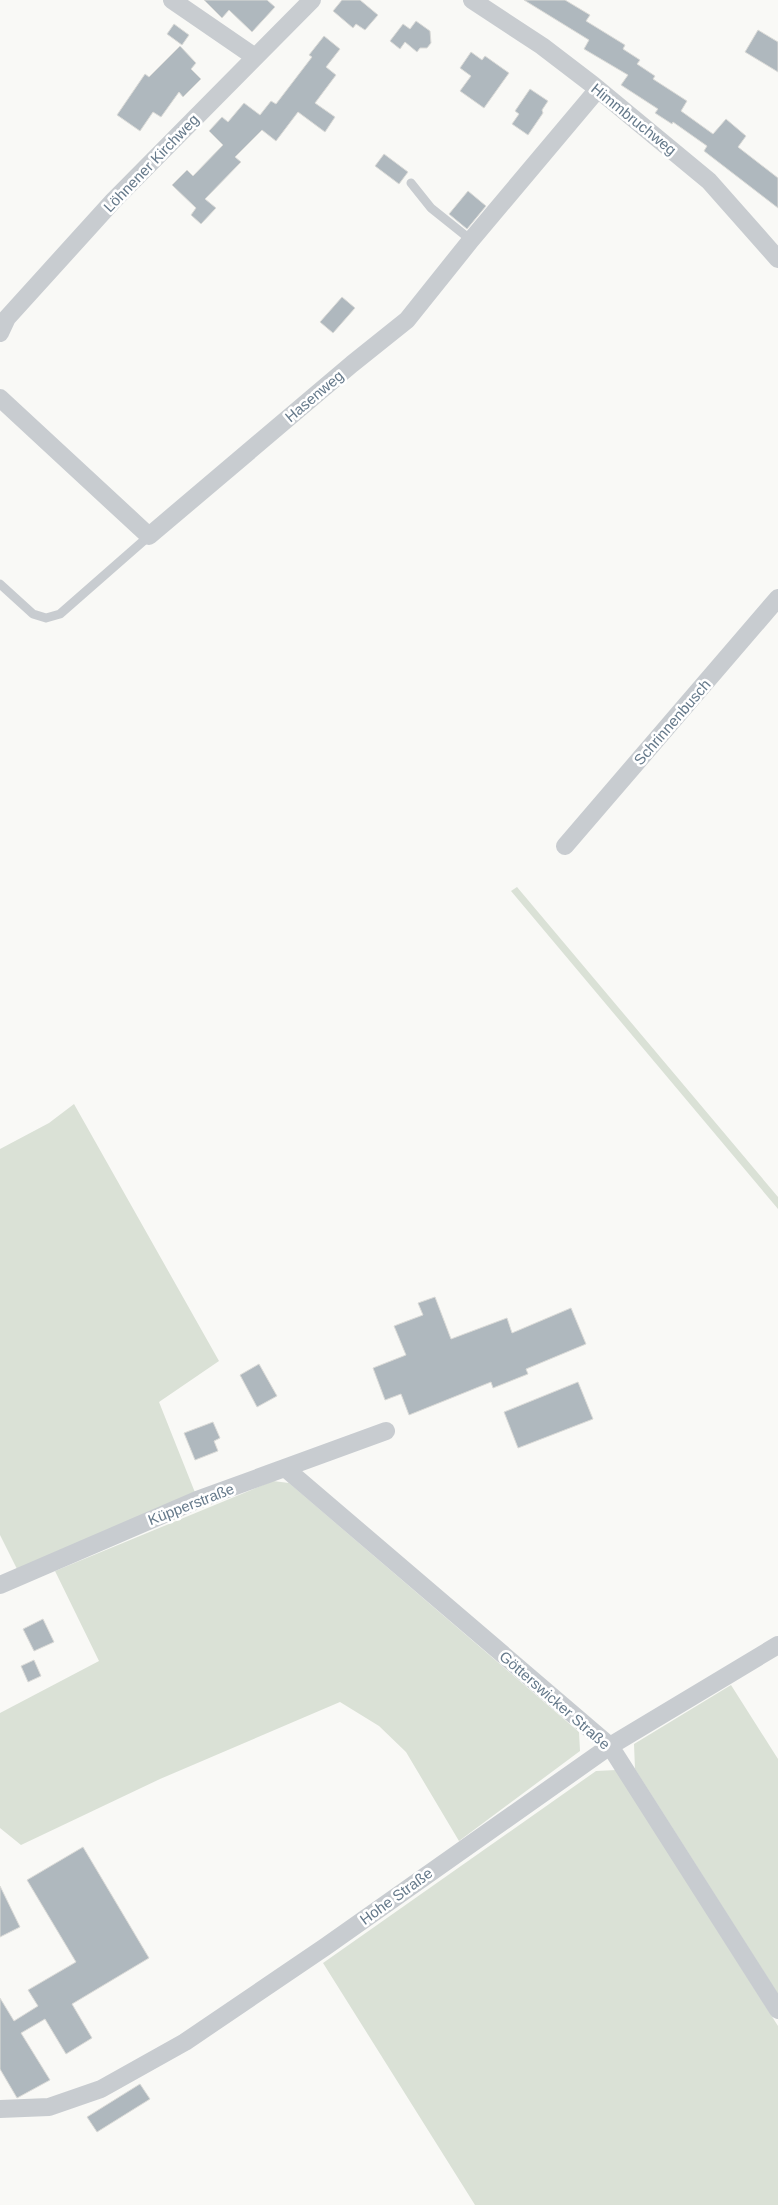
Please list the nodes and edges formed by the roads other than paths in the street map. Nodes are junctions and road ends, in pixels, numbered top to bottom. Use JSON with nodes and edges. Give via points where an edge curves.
{"nodes":[{"id":1,"x":172,"y":0,"type":"edge"},
{"id":2,"x":312,"y":0,"type":"edge"},
{"id":3,"x":472,"y":0,"type":"edge"},
{"id":4,"x":255,"y":57,"type":"junction"},
{"id":5,"x":598,"y":89,"type":"junction"},
{"id":6,"x":411,"y":183,"type":"dead end"},
{"id":7,"x":471,"y":240,"type":"junction"},
{"id":8,"x":778,"y":259,"type":"edge"},
{"id":9,"x":0,"y":333,"type":"edge"},
{"id":10,"x":0,"y":398,"type":"edge"},
{"id":11,"x":149,"y":536,"type":"junction"},
{"id":12,"x":0,"y":584,"type":"edge"},
{"id":13,"x":778,"y":598,"type":"edge"},
{"id":14,"x":565,"y":846,"type":"dead end"},
{"id":15,"x":386,"y":1431,"type":"dead end"},
{"id":16,"x":285,"y":1468,"type":"junction"},
{"id":17,"x":0,"y":1585,"type":"edge"},
{"id":18,"x":778,"y":1644,"type":"edge"},
{"id":19,"x":610,"y":1746,"type":"junction"},
{"id":20,"x":778,"y":2010,"type":"edge"},
{"id":21,"x":0,"y":2109,"type":"edge"}],
"edges":[{"from":1,"to":4,"type":"street"},
{"from":2,"to":4,"type":"street","name":"Löhnener Kirchweg"},
{"from":3,"to":5,"type":"street","name":"Himmbruchweg","via":[[542,46]]},
{"from":4,"to":9,"type":"street","name":"Löhnener Kirchweg","via":[[113,201],[7,318]]},
{"from":5,"to":7,"type":"street","name":"Hasenweg"},
{"from":5,"to":8,"type":"street","name":"Himmbruchweg","via":[[710,181]]},
{"from":6,"to":7,"type":"lane","via":[[430,208]]},
{"from":7,"to":11,"type":"street","name":"Hasenweg","via":[[407,320]]},
{"from":10,"to":11,"type":"street"},
{"from":11,"to":12,"type":"lane","via":[[60,614],[46,618],[33,614]]},
{"from":13,"to":14,"type":"street","name":"Schrinnenbusch"},
{"from":15,"to":16,"type":"street","name":"Küpperstraße"},
{"from":16,"to":17,"type":"street","name":"Küpperstraße","via":[[197,1500]]},
{"from":16,"to":19,"type":"street","name":"Götterswicker Straße"},
{"from":18,"to":19,"type":"street","name":"Hohe Straße"},
{"from":19,"to":20,"type":"street","name":"Götterswicker Straße"},
{"from":19,"to":21,"type":"street","name":"Hohe Straße","via":[[326,1947],[185,2042],[101,2089],[49,2107]]}]}
